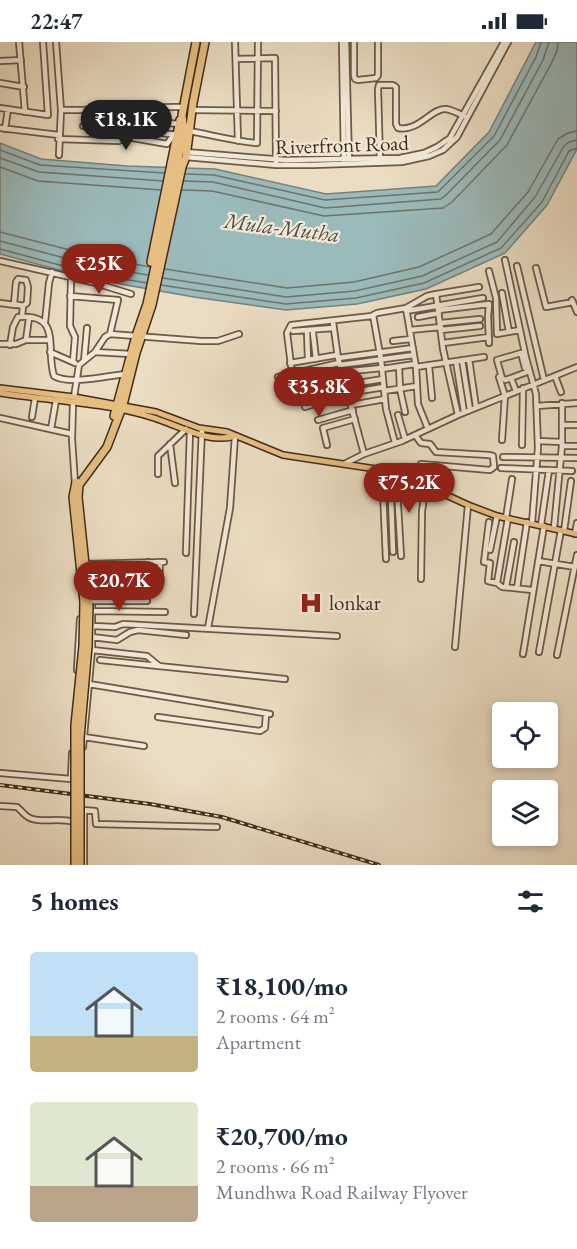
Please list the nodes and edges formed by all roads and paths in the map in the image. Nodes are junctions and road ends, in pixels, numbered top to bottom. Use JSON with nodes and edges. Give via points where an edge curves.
{"nodes":[{"id":1,"x":19,"y":42,"type":"edge"},
{"id":2,"x":43,"y":42,"type":"edge"},
{"id":3,"x":56,"y":42,"type":"edge"},
{"id":4,"x":196,"y":42,"type":"edge"},
{"id":5,"x":205,"y":42,"type":"edge"},
{"id":6,"x":236,"y":42,"type":"edge"},
{"id":7,"x":258,"y":42,"type":"edge"},
{"id":8,"x":344,"y":42,"type":"edge"},
{"id":9,"x":354,"y":42,"type":"edge"},
{"id":10,"x":378,"y":42,"type":"edge"},
{"id":11,"x":506,"y":42,"type":"edge"},
{"id":12,"x":236,"y":58,"type":"junction"},
{"id":13,"x":258,"y":59,"type":"junction"},
{"id":14,"x":21,"y":60,"type":"junction"},
{"id":15,"x":0,"y":61,"type":"edge"},
{"id":16,"x":0,"y":83,"type":"edge"},
{"id":17,"x":24,"y":87,"type":"junction"},
{"id":18,"x":184,"y":107,"type":"junction"},
{"id":19,"x":0,"y":108,"type":"edge"},
{"id":20,"x":8,"y":109,"type":"junction"},
{"id":21,"x":61,"y":110,"type":"junction"},
{"id":22,"x":192,"y":110,"type":"junction"},
{"id":23,"x":238,"y":111,"type":"junction"},
{"id":24,"x":258,"y":111,"type":"junction"},
{"id":25,"x":276,"y":111,"type":"junction"},
{"id":26,"x":25,"y":112,"type":"junction"},
{"id":27,"x":182,"y":115,"type":"junction"},
{"id":28,"x":466,"y":117,"type":"junction"},
{"id":29,"x":137,"y":120,"type":"dead end"},
{"id":30,"x":180,"y":124,"type":"junction"},
{"id":31,"x":83,"y":126,"type":"dead end"},
{"id":32,"x":3,"y":128,"type":"edge"},
{"id":33,"x":134,"y":129,"type":"dead end"},
{"id":34,"x":189,"y":131,"type":"junction"},
{"id":35,"x":176,"y":135,"type":"junction"},
{"id":36,"x":59,"y":137,"type":"junction"},
{"id":37,"x":108,"y":141,"type":"junction"},
{"id":38,"x":237,"y":141,"type":"junction"},
{"id":39,"x":182,"y":151,"type":"junction"},
{"id":40,"x":59,"y":155,"type":"dead end"},
{"id":41,"x":380,"y":161,"type":"junction"},
{"id":42,"x":276,"y":162,"type":"junction"},
{"id":43,"x":346,"y":162,"type":"junction"},
{"id":44,"x":0,"y":261,"type":"edge"},
{"id":45,"x":506,"y":261,"type":"dead end"},
{"id":46,"x":517,"y":266,"type":"dead end"},
{"id":47,"x":536,"y":268,"type":"dead end"},
{"id":48,"x":52,"y":272,"type":"junction"},
{"id":49,"x":489,"y":272,"type":"dead end"},
{"id":50,"x":71,"y":278,"type":"junction"},
{"id":51,"x":479,"y":287,"type":"dead end"},
{"id":52,"x":502,"y":293,"type":"dead end"},
{"id":53,"x":131,"y":294,"type":"dead end"},
{"id":54,"x":436,"y":294,"type":"junction"},
{"id":55,"x":70,"y":296,"type":"junction"},
{"id":56,"x":483,"y":298,"type":"dead end"},
{"id":57,"x":0,"y":303,"type":"edge"},
{"id":58,"x":149,"y":304,"type":"junction"},
{"id":59,"x":464,"y":304,"type":"junction"},
{"id":60,"x":16,"y":305,"type":"junction"},
{"id":61,"x":23,"y":306,"type":"junction"},
{"id":62,"x":438,"y":309,"type":"junction"},
{"id":63,"x":406,"y":310,"type":"junction"},
{"id":64,"x":577,"y":312,"type":"edge"},
{"id":65,"x":22,"y":316,"type":"junction"},
{"id":66,"x":372,"y":316,"type":"junction"},
{"id":67,"x":418,"y":317,"type":"dead end"},
{"id":68,"x":30,"y":318,"type":"junction"},
{"id":69,"x":480,"y":319,"type":"dead end"},
{"id":70,"x":45,"y":322,"type":"junction"},
{"id":71,"x":333,"y":325,"type":"junction"},
{"id":72,"x":480,"y":326,"type":"dead end"},
{"id":73,"x":441,"y":327,"type":"junction"},
{"id":74,"x":87,"y":328,"type":"dead end"},
{"id":75,"x":410,"y":330,"type":"junction"},
{"id":76,"x":520,"y":330,"type":"junction"},
{"id":77,"x":293,"y":331,"type":"dead end"},
{"id":78,"x":307,"y":332,"type":"dead end"},
{"id":79,"x":509,"y":332,"type":"junction"},
{"id":80,"x":313,"y":333,"type":"dead end"},
{"id":81,"x":110,"y":334,"type":"junction"},
{"id":82,"x":239,"y":334,"type":"dead end"},
{"id":83,"x":138,"y":337,"type":"junction"},
{"id":84,"x":411,"y":339,"type":"junction"},
{"id":85,"x":26,"y":340,"type":"junction"},
{"id":86,"x":50,"y":340,"type":"junction"},
{"id":87,"x":393,"y":340,"type":"dead end"},
{"id":88,"x":443,"y":343,"type":"junction"},
{"id":89,"x":0,"y":344,"type":"edge"},
{"id":90,"x":10,"y":345,"type":"junction"},
{"id":91,"x":413,"y":348,"type":"junction"},
{"id":92,"x":50,"y":352,"type":"junction"},
{"id":93,"x":95,"y":352,"type":"junction"},
{"id":94,"x":379,"y":352,"type":"junction"},
{"id":95,"x":131,"y":354,"type":"junction"},
{"id":96,"x":414,"y":356,"type":"junction"},
{"id":97,"x":484,"y":357,"type":"dead end"},
{"id":98,"x":316,"y":359,"type":"junction"},
{"id":99,"x":469,"y":359,"type":"junction"},
{"id":100,"x":308,"y":360,"type":"junction"},
{"id":101,"x":339,"y":360,"type":"junction"},
{"id":102,"x":381,"y":360,"type":"junction"},
{"id":103,"x":84,"y":361,"type":"junction"},
{"id":104,"x":459,"y":361,"type":"junction"},
{"id":105,"x":73,"y":362,"type":"junction"},
{"id":106,"x":290,"y":363,"type":"junction"},
{"id":107,"x":446,"y":363,"type":"junction"},
{"id":108,"x":80,"y":366,"type":"junction"},
{"id":109,"x":416,"y":366,"type":"junction"},
{"id":110,"x":429,"y":366,"type":"junction"},
{"id":111,"x":399,"y":367,"type":"junction"},
{"id":112,"x":577,"y":367,"type":"edge"},
{"id":113,"x":382,"y":368,"type":"junction"},
{"id":114,"x":342,"y":372,"type":"junction"},
{"id":115,"x":292,"y":373,"type":"junction"},
{"id":116,"x":125,"y":374,"type":"junction"},
{"id":117,"x":499,"y":374,"type":"dead end"},
{"id":118,"x":555,"y":376,"type":"junction"},
{"id":119,"x":278,"y":377,"type":"dead end"},
{"id":120,"x":511,"y":378,"type":"junction"},
{"id":121,"x":76,"y":379,"type":"junction"},
{"id":122,"x":383,"y":379,"type":"junction"},
{"id":123,"x":544,"y":380,"type":"junction"},
{"id":124,"x":534,"y":384,"type":"junction"},
{"id":125,"x":346,"y":385,"type":"junction"},
{"id":126,"x":417,"y":386,"type":"junction"},
{"id":127,"x":0,"y":388,"type":"edge"},
{"id":128,"x":523,"y":388,"type":"junction"},
{"id":129,"x":384,"y":389,"type":"junction"},
{"id":130,"x":400,"y":389,"type":"junction"},
{"id":131,"x":516,"y":391,"type":"junction"},
{"id":132,"x":561,"y":392,"type":"dead end"},
{"id":133,"x":0,"y":393,"type":"edge"},
{"id":134,"x":348,"y":393,"type":"junction"},
{"id":135,"x":505,"y":396,"type":"junction"},
{"id":136,"x":35,"y":398,"type":"junction"},
{"id":137,"x":432,"y":398,"type":"dead end"},
{"id":138,"x":73,"y":399,"type":"junction"},
{"id":139,"x":385,"y":399,"type":"junction"},
{"id":140,"x":56,"y":400,"type":"junction"},
{"id":141,"x":562,"y":403,"type":"junction"},
{"id":142,"x":577,"y":403,"type":"edge"},
{"id":143,"x":537,"y":406,"type":"junction"},
{"id":144,"x":120,"y":407,"type":"junction"},
{"id":145,"x":352,"y":407,"type":"junction"},
{"id":146,"x":476,"y":407,"type":"junction"},
{"id":147,"x":305,"y":408,"type":"dead end"},
{"id":148,"x":470,"y":410,"type":"junction"},
{"id":149,"x":405,"y":412,"type":"dead end"},
{"id":150,"x":464,"y":412,"type":"junction"},
{"id":151,"x":398,"y":415,"type":"dead end"},
{"id":152,"x":458,"y":415,"type":"junction"},
{"id":153,"x":32,"y":417,"type":"dead end"},
{"id":154,"x":0,"y":418,"type":"edge"},
{"id":155,"x":355,"y":419,"type":"junction"},
{"id":156,"x":318,"y":420,"type":"dead end"},
{"id":157,"x":563,"y":425,"type":"junction"},
{"id":158,"x":577,"y":425,"type":"edge"},
{"id":159,"x":51,"y":429,"type":"junction"},
{"id":160,"x":428,"y":429,"type":"junction"},
{"id":161,"x":188,"y":430,"type":"junction"},
{"id":162,"x":202,"y":432,"type":"junction"},
{"id":163,"x":72,"y":434,"type":"junction"},
{"id":164,"x":416,"y":435,"type":"junction"},
{"id":165,"x":235,"y":436,"type":"junction"},
{"id":166,"x":405,"y":440,"type":"junction"},
{"id":167,"x":502,"y":440,"type":"dead end"},
{"id":168,"x":538,"y":441,"type":"junction"},
{"id":169,"x":395,"y":443,"type":"junction"},
{"id":170,"x":170,"y":444,"type":"junction"},
{"id":171,"x":562,"y":444,"type":"junction"},
{"id":172,"x":327,"y":445,"type":"dead end"},
{"id":173,"x":522,"y":445,"type":"dead end"},
{"id":174,"x":577,"y":446,"type":"edge"},
{"id":175,"x":436,"y":452,"type":"junction"},
{"id":176,"x":364,"y":454,"type":"junction"},
{"id":177,"x":503,"y":457,"type":"dead end"},
{"id":178,"x":538,"y":457,"type":"junction"},
{"id":179,"x":561,"y":457,"type":"junction"},
{"id":180,"x":577,"y":458,"type":"edge"},
{"id":181,"x":344,"y":464,"type":"junction"},
{"id":182,"x":421,"y":464,"type":"dead end"},
{"id":183,"x":435,"y":466,"type":"junction"},
{"id":184,"x":501,"y":468,"type":"dead end"},
{"id":185,"x":382,"y":469,"type":"junction"},
{"id":186,"x":537,"y":469,"type":"junction"},
{"id":187,"x":549,"y":470,"type":"junction"},
{"id":188,"x":393,"y":471,"type":"junction"},
{"id":189,"x":560,"y":471,"type":"junction"},
{"id":190,"x":572,"y":471,"type":"dead end"},
{"id":191,"x":158,"y":474,"type":"dead end"},
{"id":192,"x":512,"y":479,"type":"dead end"},
{"id":193,"x":571,"y":481,"type":"dead end"},
{"id":194,"x":175,"y":483,"type":"dead end"},
{"id":195,"x":75,"y":484,"type":"junction"},
{"id":196,"x":426,"y":485,"type":"junction"},
{"id":197,"x":468,"y":505,"type":"junction"},
{"id":198,"x":496,"y":516,"type":"junction"},
{"id":199,"x":507,"y":518,"type":"junction"},
{"id":200,"x":489,"y":522,"type":"dead end"},
{"id":201,"x":529,"y":523,"type":"junction"},
{"id":202,"x":577,"y":523,"type":"edge"},
{"id":203,"x":543,"y":525,"type":"junction"},
{"id":204,"x":554,"y":528,"type":"junction"},
{"id":205,"x":563,"y":530,"type":"junction"},
{"id":206,"x":576,"y":534,"type":"edge"},
{"id":207,"x":514,"y":542,"type":"dead end"},
{"id":208,"x":490,"y":550,"type":"dead end"},
{"id":209,"x":393,"y":552,"type":"dead end"},
{"id":210,"x":186,"y":553,"type":"dead end"},
{"id":211,"x":577,"y":555,"type":"edge"},
{"id":212,"x":401,"y":556,"type":"dead end"},
{"id":213,"x":386,"y":559,"type":"dead end"},
{"id":214,"x":538,"y":561,"type":"junction"},
{"id":215,"x":148,"y":562,"type":"junction"},
{"id":216,"x":85,"y":564,"type":"junction"},
{"id":217,"x":555,"y":564,"type":"junction"},
{"id":218,"x":575,"y":567,"type":"junction"},
{"id":219,"x":421,"y":579,"type":"dead end"},
{"id":220,"x":147,"y":581,"type":"dead end"},
{"id":221,"x":497,"y":583,"type":"junction"},
{"id":222,"x":159,"y":584,"type":"dead end"},
{"id":223,"x":507,"y":587,"type":"junction"},
{"id":224,"x":517,"y":588,"type":"junction"},
{"id":225,"x":532,"y":590,"type":"junction"},
{"id":226,"x":87,"y":600,"type":"junction"},
{"id":227,"x":147,"y":601,"type":"dead end"},
{"id":228,"x":92,"y":611,"type":"junction"},
{"id":229,"x":165,"y":612,"type":"dead end"},
{"id":230,"x":194,"y":614,"type":"dead end"},
{"id":231,"x":92,"y":626,"type":"junction"},
{"id":232,"x":208,"y":628,"type":"junction"},
{"id":233,"x":186,"y":635,"type":"dead end"},
{"id":234,"x":337,"y":636,"type":"dead end"},
{"id":235,"x":92,"y":637,"type":"junction"},
{"id":236,"x":455,"y":646,"type":"dead end"},
{"id":237,"x":92,"y":650,"type":"junction"},
{"id":238,"x":539,"y":652,"type":"dead end"},
{"id":239,"x":523,"y":654,"type":"dead end"},
{"id":240,"x":557,"y":655,"type":"dead end"},
{"id":241,"x":100,"y":660,"type":"dead end"},
{"id":242,"x":159,"y":666,"type":"junction"},
{"id":243,"x":77,"y":668,"type":"junction"},
{"id":244,"x":90,"y":670,"type":"junction"},
{"id":245,"x":285,"y":679,"type":"dead end"},
{"id":246,"x":89,"y":684,"type":"junction"},
{"id":247,"x":158,"y":717,"type":"dead end"},
{"id":248,"x":84,"y":737,"type":"junction"},
{"id":249,"x":144,"y":746,"type":"dead end"},
{"id":250,"x":0,"y":773,"type":"edge"},
{"id":251,"x":83,"y":776,"type":"dead end"},
{"id":252,"x":0,"y":806,"type":"edge"},
{"id":253,"x":83,"y":810,"type":"junction"},
{"id":254,"x":73,"y":822,"type":"junction"},
{"id":255,"x":217,"y":828,"type":"dead end"},
{"id":256,"x":73,"y":865,"type":"edge"},
{"id":257,"x":82,"y":865,"type":"edge"}],
"edges":[{"from":1,"to":14,"type":"street"},
{"from":2,"to":26,"type":"street","via":[[48,115]]},
{"from":3,"to":21,"type":"street"},
{"from":4,"to":18,"type":"highway"},
{"from":5,"to":22,"type":"highway"},
{"from":6,"to":12,"type":"street"},
{"from":7,"to":13,"type":"street"},
{"from":8,"to":43,"type":"street"},
{"from":9,"to":10,"type":"street","via":[[354,76],[358,80],[378,75]]},
{"from":11,"to":28,"type":"street","name":"Riverfront Road"},
{"from":12,"to":13,"type":"street"},
{"from":12,"to":23,"type":"street"},
{"from":13,"to":24,"type":"street"},
{"from":13,"to":25,"type":"street","via":[[275,58]]},
{"from":14,"to":15,"type":"street"},
{"from":14,"to":17,"type":"street"},
{"from":16,"to":17,"type":"street"},
{"from":17,"to":26,"type":"street"},
{"from":18,"to":21,"type":"street"},
{"from":18,"to":27,"type":"highway"},
{"from":19,"to":20,"type":"street"},
{"from":20,"to":26,"type":"street"},
{"from":20,"to":32,"type":"street"},
{"from":21,"to":36,"type":"street"},
{"from":22,"to":23,"type":"street"},
{"from":22,"to":34,"type":"highway"},
{"from":23,"to":24,"type":"street"},
{"from":23,"to":38,"type":"street"},
{"from":24,"to":25,"type":"street"},
{"from":24,"to":38,"type":"street","via":[[257,143]]},
{"from":25,"to":42,"type":"street"},
{"from":27,"to":30,"type":"highway"},
{"from":27,"to":39,"type":"highway"},
{"from":28,"to":41,"type":"street","name":"Riverfront Road","via":[[450,138],[437,147]]},
{"from":28,"to":41,"type":"street","via":[[441,110],[414,126],[398,128],[395,86],[380,85]]},
{"from":29,"to":30,"type":"street"},
{"from":30,"to":35,"type":"highway"},
{"from":31,"to":37,"type":"street","via":[[111,127]]},
{"from":32,"to":36,"type":"street"},
{"from":33,"to":35,"type":"street"},
{"from":34,"to":38,"type":"street"},
{"from":34,"to":39,"type":"highway"},
{"from":35,"to":37,"type":"street","via":[[167,144],[128,137]]},
{"from":35,"to":39,"type":"highway"},
{"from":36,"to":37,"type":"street"},
{"from":36,"to":40,"type":"street"},
{"from":39,"to":42,"type":"street","name":"Riverfront Road"},
{"from":39,"to":58,"type":"highway"},
{"from":39,"to":58,"type":"highway","via":[[183,167]]},
{"from":41,"to":43,"type":"street","name":"Riverfront Road"},
{"from":42,"to":43,"type":"street","name":"Riverfront Road"},
{"from":44,"to":48,"type":"street"},
{"from":45,"to":76,"type":"street"},
{"from":46,"to":123,"type":"street"},
{"from":47,"to":64,"type":"street","via":[[546,307],[573,301]]},
{"from":48,"to":50,"type":"street"},
{"from":48,"to":70,"type":"street"},
{"from":49,"to":79,"type":"street","via":[[496,298],[496,332]]},
{"from":50,"to":53,"type":"street"},
{"from":50,"to":55,"type":"street"},
{"from":51,"to":54,"type":"street"},
{"from":52,"to":79,"type":"street"},
{"from":54,"to":62,"type":"street"},
{"from":54,"to":63,"type":"street"},
{"from":55,"to":81,"type":"street","via":[[118,300]]},
{"from":55,"to":105,"type":"street","via":[[70,326],[75,337]]},
{"from":56,"to":59,"type":"street"},
{"from":57,"to":60,"type":"street"},
{"from":58,"to":83,"type":"highway"},
{"from":59,"to":62,"type":"street"},
{"from":59,"to":88,"type":"street","via":[[492,307],[489,340]]},
{"from":60,"to":61,"type":"street"},
{"from":60,"to":61,"type":"street","via":[[16,282],[26,280],[27,303]]},
{"from":61,"to":65,"type":"street"},
{"from":62,"to":63,"type":"street"},
{"from":62,"to":67,"type":"street"},
{"from":62,"to":73,"type":"street"},
{"from":63,"to":66,"type":"street"},
{"from":63,"to":75,"type":"street"},
{"from":65,"to":68,"type":"street"},
{"from":65,"to":90,"type":"street","via":[[14,323]]},
{"from":66,"to":71,"type":"street"},
{"from":66,"to":94,"type":"street"},
{"from":68,"to":70,"type":"street"},
{"from":68,"to":85,"type":"street"},
{"from":69,"to":73,"type":"street"},
{"from":70,"to":86,"type":"street"},
{"from":71,"to":77,"type":"street"},
{"from":71,"to":101,"type":"street"},
{"from":71,"to":106,"type":"street","via":[[290,326]]},
{"from":72,"to":73,"type":"street"},
{"from":73,"to":75,"type":"street"},
{"from":73,"to":88,"type":"street"},
{"from":74,"to":103,"type":"street"},
{"from":75,"to":84,"type":"street"},
{"from":76,"to":79,"type":"street"},
{"from":76,"to":124,"type":"street"},
{"from":78,"to":100,"type":"street"},
{"from":80,"to":98,"type":"street"},
{"from":81,"to":83,"type":"street"},
{"from":81,"to":93,"type":"street"},
{"from":82,"to":83,"type":"street","via":[[201,342]]},
{"from":83,"to":95,"type":"highway"},
{"from":83,"to":144,"type":"highway"},
{"from":84,"to":87,"type":"street"},
{"from":84,"to":91,"type":"street"},
{"from":85,"to":86,"type":"street"},
{"from":85,"to":90,"type":"street"},
{"from":86,"to":92,"type":"street"},
{"from":88,"to":107,"type":"street"},
{"from":89,"to":90,"type":"street"},
{"from":91,"to":94,"type":"street"},
{"from":91,"to":96,"type":"street"},
{"from":92,"to":105,"type":"street"},
{"from":92,"to":121,"type":"street","via":[[54,376]]},
{"from":93,"to":95,"type":"street"},
{"from":93,"to":103,"type":"street"},
{"from":94,"to":101,"type":"street"},
{"from":94,"to":102,"type":"street"},
{"from":95,"to":116,"type":"highway"},
{"from":96,"to":102,"type":"street"},
{"from":96,"to":109,"type":"street"},
{"from":97,"to":99,"type":"street"},
{"from":98,"to":100,"type":"street"},
{"from":98,"to":101,"type":"street"},
{"from":99,"to":104,"type":"street"},
{"from":99,"to":146,"type":"street"},
{"from":100,"to":106,"type":"street"},
{"from":101,"to":102,"type":"street"},
{"from":101,"to":114,"type":"street"},
{"from":101,"to":115,"type":"street"},
{"from":102,"to":113,"type":"street"},
{"from":103,"to":108,"type":"street"},
{"from":104,"to":107,"type":"street"},
{"from":104,"to":148,"type":"street"},
{"from":104,"to":150,"type":"street"},
{"from":105,"to":108,"type":"street"},
{"from":106,"to":115,"type":"street"},
{"from":107,"to":110,"type":"street"},
{"from":107,"to":152,"type":"street"},
{"from":108,"to":121,"type":"street"},
{"from":109,"to":110,"type":"street"},
{"from":109,"to":111,"type":"street"},
{"from":109,"to":126,"type":"street"},
{"from":110,"to":137,"type":"street"},
{"from":111,"to":113,"type":"street"},
{"from":111,"to":130,"type":"street"},
{"from":112,"to":118,"type":"street"},
{"from":113,"to":114,"type":"street"},
{"from":113,"to":122,"type":"street"},
{"from":114,"to":125,"type":"street"},
{"from":115,"to":119,"type":"street"},
{"from":116,"to":121,"type":"street"},
{"from":116,"to":144,"type":"highway"},
{"from":117,"to":135,"type":"street"},
{"from":118,"to":123,"type":"street"},
{"from":118,"to":132,"type":"street"},
{"from":120,"to":120,"type":"street","via":[[503,380],[497,360],[521,353],[526,370]]},
{"from":120,"to":131,"type":"street"},
{"from":121,"to":138,"type":"street"},
{"from":122,"to":125,"type":"street"},
{"from":122,"to":129,"type":"street"},
{"from":123,"to":124,"type":"street"},
{"from":124,"to":128,"type":"street"},
{"from":124,"to":143,"type":"street"},
{"from":125,"to":134,"type":"street"},
{"from":126,"to":130,"type":"street"},
{"from":126,"to":160,"type":"street","via":[[418,404]]},
{"from":127,"to":138,"type":"main road"},
{"from":128,"to":131,"type":"street"},
{"from":128,"to":173,"type":"street"},
{"from":129,"to":130,"type":"street"},
{"from":129,"to":134,"type":"street"},
{"from":129,"to":139,"type":"street"},
{"from":130,"to":149,"type":"street","via":[[400,407]]},
{"from":131,"to":135,"type":"street"},
{"from":133,"to":136,"type":"main road"},
{"from":134,"to":145,"type":"street"},
{"from":134,"to":147,"type":"street"},
{"from":135,"to":146,"type":"street"},
{"from":135,"to":167,"type":"street"},
{"from":136,"to":140,"type":"main road"},
{"from":136,"to":153,"type":"street"},
{"from":138,"to":140,"type":"main road"},
{"from":138,"to":144,"type":"main road"},
{"from":138,"to":163,"type":"street"},
{"from":139,"to":145,"type":"street"},
{"from":139,"to":169,"type":"street"},
{"from":140,"to":159,"type":"street"},
{"from":141,"to":142,"type":"street"},
{"from":141,"to":143,"type":"street"},
{"from":141,"to":157,"type":"street"},
{"from":143,"to":168,"type":"street"},
{"from":144,"to":161,"type":"main road"},
{"from":144,"to":162,"type":"main road","via":[[156,412]]},
{"from":144,"to":195,"type":"highway","via":[[103,444]]},
{"from":144,"to":216,"type":"highway","via":[[107,447],[79,485]]},
{"from":145,"to":155,"type":"street"},
{"from":145,"to":156,"type":"street"},
{"from":146,"to":148,"type":"street"},
{"from":148,"to":150,"type":"street"},
{"from":150,"to":152,"type":"street"},
{"from":151,"to":166,"type":"street"},
{"from":152,"to":160,"type":"street"},
{"from":154,"to":159,"type":"street"},
{"from":155,"to":172,"type":"street","via":[[323,428]]},
{"from":155,"to":176,"type":"street"},
{"from":157,"to":158,"type":"street"},
{"from":157,"to":171,"type":"street"},
{"from":159,"to":163,"type":"street"},
{"from":160,"to":164,"type":"street"},
{"from":161,"to":162,"type":"main road"},
{"from":161,"to":170,"type":"street"},
{"from":161,"to":210,"type":"street"},
{"from":162,"to":165,"type":"main road"},
{"from":162,"to":230,"type":"street"},
{"from":163,"to":195,"type":"street"},
{"from":164,"to":166,"type":"street"},
{"from":164,"to":175,"type":"street"},
{"from":165,"to":181,"type":"main road","via":[[283,455]]},
{"from":165,"to":232,"type":"street","via":[[230,508]]},
{"from":166,"to":169,"type":"street"},
{"from":168,"to":171,"type":"street"},
{"from":168,"to":178,"type":"street"},
{"from":169,"to":176,"type":"street"},
{"from":170,"to":191,"type":"street","via":[[158,456]]},
{"from":170,"to":194,"type":"street"},
{"from":171,"to":174,"type":"street"},
{"from":171,"to":179,"type":"street"},
{"from":175,"to":183,"type":"street"},
{"from":175,"to":183,"type":"street","via":[[493,456],[494,467],[490,470]]},
{"from":176,"to":181,"type":"street"},
{"from":177,"to":178,"type":"street"},
{"from":178,"to":179,"type":"street"},
{"from":178,"to":186,"type":"street"},
{"from":179,"to":180,"type":"street"},
{"from":179,"to":189,"type":"street"},
{"from":181,"to":185,"type":"main road"},
{"from":182,"to":183,"type":"street"},
{"from":184,"to":186,"type":"street"},
{"from":185,"to":188,"type":"main road"},
{"from":185,"to":213,"type":"street"},
{"from":186,"to":187,"type":"street"},
{"from":186,"to":201,"type":"street"},
{"from":187,"to":189,"type":"street"},
{"from":187,"to":203,"type":"street"},
{"from":188,"to":196,"type":"main road"},
{"from":188,"to":209,"type":"street"},
{"from":188,"to":212,"type":"street"},
{"from":189,"to":190,"type":"street"},
{"from":189,"to":204,"type":"street"},
{"from":192,"to":199,"type":"street"},
{"from":193,"to":205,"type":"street"},
{"from":195,"to":226,"type":"highway","via":[[73,497]]},
{"from":196,"to":197,"type":"main road"},
{"from":196,"to":219,"type":"street"},
{"from":197,"to":198,"type":"main road"},
{"from":197,"to":236,"type":"street"},
{"from":198,"to":199,"type":"main road"},
{"from":198,"to":208,"type":"street"},
{"from":199,"to":201,"type":"main road"},
{"from":199,"to":221,"type":"street"},
{"from":200,"to":221,"type":"street","via":[[484,562],[490,563],[488,581]]},
{"from":201,"to":203,"type":"main road"},
{"from":201,"to":224,"type":"street"},
{"from":202,"to":206,"type":"street"},
{"from":203,"to":204,"type":"main road"},
{"from":203,"to":214,"type":"street"},
{"from":204,"to":205,"type":"main road"},
{"from":205,"to":206,"type":"main road"},
{"from":205,"to":217,"type":"street"},
{"from":207,"to":223,"type":"street"},
{"from":211,"to":218,"type":"street"},
{"from":214,"to":217,"type":"street"},
{"from":214,"to":225,"type":"street"},
{"from":215,"to":216,"type":"street"},
{"from":215,"to":220,"type":"street"},
{"from":215,"to":222,"type":"street","via":[[162,562]]},
{"from":216,"to":226,"type":"highway"},
{"from":217,"to":218,"type":"street"},
{"from":217,"to":238,"type":"street"},
{"from":218,"to":240,"type":"street"},
{"from":221,"to":223,"type":"street"},
{"from":223,"to":224,"type":"street"},
{"from":224,"to":225,"type":"street"},
{"from":225,"to":239,"type":"street"},
{"from":226,"to":227,"type":"street"},
{"from":226,"to":228,"type":"street"},
{"from":226,"to":243,"type":"street","via":[[81,602]]},
{"from":226,"to":256,"type":"highway","bridge":true,"via":[[75,725]]},
{"from":226,"to":257,"type":"highway","bridge":true,"via":[[88,646],[80,738]]},
{"from":228,"to":229,"type":"street"},
{"from":228,"to":231,"type":"street"},
{"from":231,"to":232,"type":"street"},
{"from":231,"to":235,"type":"street"},
{"from":232,"to":234,"type":"street"},
{"from":233,"to":235,"type":"street","via":[[138,630],[117,640]]},
{"from":235,"to":237,"type":"street"},
{"from":237,"to":242,"type":"street","via":[[147,656]]},
{"from":237,"to":244,"type":"street"},
{"from":241,"to":242,"type":"street"},
{"from":242,"to":245,"type":"street"},
{"from":243,"to":244,"type":"street"},
{"from":243,"to":250,"type":"street","via":[[71,778]]},
{"from":244,"to":246,"type":"street"},
{"from":246,"to":247,"type":"street","via":[[268,714],[261,731]]},
{"from":246,"to":248,"type":"street"},
{"from":248,"to":249,"type":"street"},
{"from":248,"to":251,"type":"street"},
{"from":252,"to":254,"type":"street","via":[[17,807],[34,820]]},
{"from":253,"to":254,"type":"street","via":[[73,810]]},
{"from":253,"to":255,"type":"street","via":[[95,811],[96,824]]},
{"from":253,"to":257,"type":"street"},
{"from":254,"to":256,"type":"street"}]}
